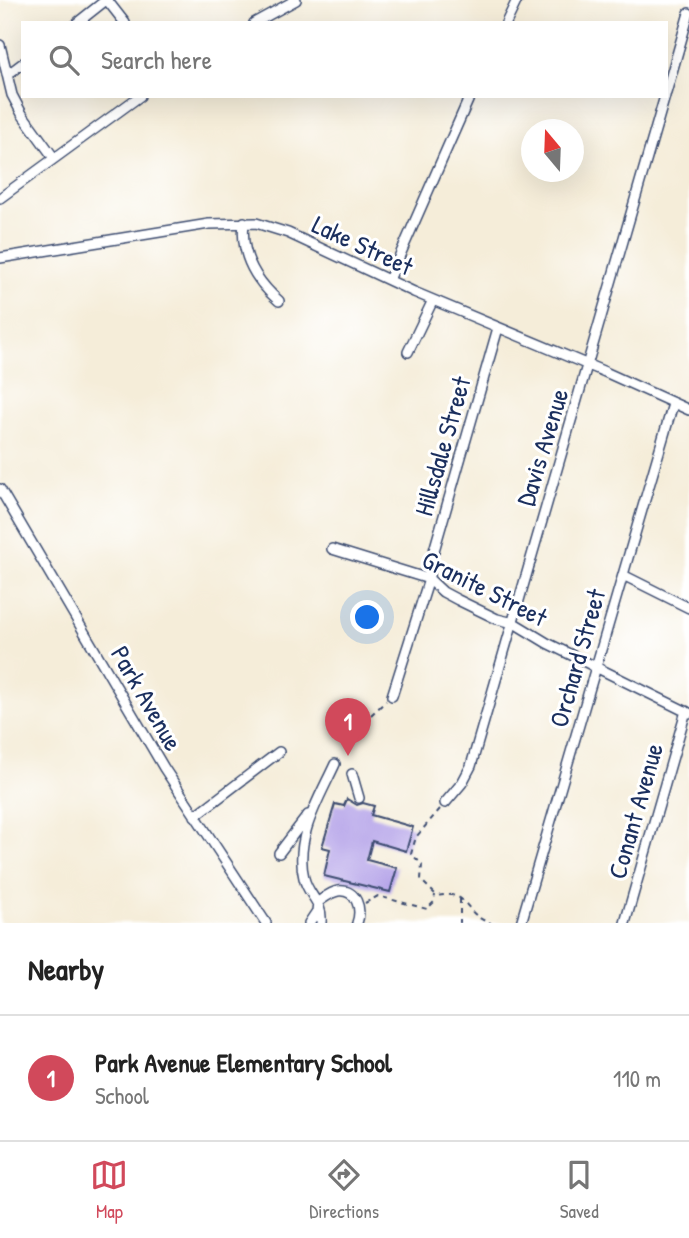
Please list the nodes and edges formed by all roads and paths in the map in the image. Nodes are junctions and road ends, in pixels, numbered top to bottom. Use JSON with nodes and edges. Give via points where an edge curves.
{"nodes":[{"id":1,"x":106,"y":0,"type":"edge"},
{"id":2,"x":296,"y":0,"type":"edge"},
{"id":3,"x":517,"y":0,"type":"edge"},
{"id":4,"x":689,"y":13,"type":"edge"},
{"id":5,"x":80,"y":21,"type":"edge"},
{"id":6,"x":123,"y":21,"type":"edge"},
{"id":7,"x":258,"y":21,"type":"edge"},
{"id":8,"x":507,"y":21,"type":"edge"},
{"id":9,"x":0,"y":45,"type":"edge"},
{"id":10,"x":21,"y":65,"type":"edge"},
{"id":11,"x":7,"y":75,"type":"junction"},
{"id":12,"x":668,"y":88,"type":"edge"},
{"id":13,"x":137,"y":98,"type":"edge"},
{"id":14,"x":469,"y":98,"type":"edge"},
{"id":15,"x":665,"y":98,"type":"edge"},
{"id":16,"x":54,"y":158,"type":"junction"},
{"id":17,"x":0,"y":198,"type":"edge"},
{"id":18,"x":244,"y":222,"type":"junction"},
{"id":19,"x":0,"y":258,"type":"edge"},
{"id":20,"x":389,"y":280,"type":"junction"},
{"id":21,"x":433,"y":300,"type":"junction"},
{"id":22,"x":279,"y":301,"type":"dead end"},
{"id":23,"x":498,"y":328,"type":"junction"},
{"id":24,"x":408,"y":352,"type":"dead end"},
{"id":25,"x":588,"y":365,"type":"junction"},
{"id":26,"x":673,"y":404,"type":"junction"},
{"id":27,"x":689,"y":410,"type":"edge"},
{"id":28,"x":0,"y":489,"type":"edge"},
{"id":29,"x":332,"y":549,"type":"dead end"},
{"id":30,"x":623,"y":575,"type":"junction"},
{"id":31,"x":429,"y":579,"type":"junction"},
{"id":32,"x":689,"y":608,"type":"edge"},
{"id":33,"x":514,"y":623,"type":"junction"},
{"id":34,"x":596,"y":667,"type":"junction"},
{"id":35,"x":393,"y":696,"type":"joint"},
{"id":36,"x":688,"y":712,"type":"edge"},
{"id":37,"x":371,"y":715,"type":"dead end"},
{"id":38,"x":279,"y":752,"type":"dead end"},
{"id":39,"x":335,"y":764,"type":"dead end"},
{"id":40,"x":352,"y":774,"type":"dead end"},
{"id":41,"x":359,"y":798,"type":"dead end"},
{"id":42,"x":445,"y":803,"type":"joint"},
{"id":43,"x":312,"y":811,"type":"junction"},
{"id":44,"x":195,"y":816,"type":"junction"},
{"id":45,"x":285,"y":844,"type":"junction"},
{"id":46,"x":303,"y":848,"type":"junction"},
{"id":47,"x":279,"y":853,"type":"dead end"},
{"id":48,"x":435,"y":894,"type":"junction"},
{"id":49,"x":460,"y":898,"type":"junction"},
{"id":50,"x":318,"y":902,"type":"junction"},
{"id":51,"x":359,"y":905,"type":"junction"},
{"id":52,"x":266,"y":923,"type":"edge"},
{"id":53,"x":309,"y":923,"type":"edge"},
{"id":54,"x":321,"y":923,"type":"edge"},
{"id":55,"x":357,"y":923,"type":"edge"},
{"id":56,"x":460,"y":923,"type":"edge"},
{"id":57,"x":491,"y":923,"type":"edge"},
{"id":58,"x":521,"y":923,"type":"edge"},
{"id":59,"x":625,"y":923,"type":"edge"}],
"edges":[{"from":1,"to":5,"type":"street"},
{"from":1,"to":6,"type":"street"},
{"from":2,"to":7,"type":"street"},
{"from":3,"to":8,"type":"street"},
{"from":4,"to":12,"type":"street","name":"Davis Avenue"},
{"from":9,"to":11,"type":"street"},
{"from":10,"to":11,"type":"street"},
{"from":11,"to":16,"type":"street","via":[[22,114]]},
{"from":13,"to":16,"type":"street"},
{"from":14,"to":20,"type":"street"},
{"from":15,"to":25,"type":"street","name":"Davis Avenue"},
{"from":16,"to":17,"type":"street"},
{"from":18,"to":19,"type":"street","name":"Lake Street"},
{"from":18,"to":20,"type":"street","name":"Lake Street","via":[[278,229]]},
{"from":18,"to":22,"type":"street","via":[[250,266]]},
{"from":20,"to":21,"type":"street","name":"Lake Street"},
{"from":21,"to":23,"type":"street","name":"Lake Street"},
{"from":21,"to":24,"type":"street"},
{"from":23,"to":25,"type":"street","name":"Lake Street"},
{"from":23,"to":31,"type":"street","name":"Hillsdale Street"},
{"from":25,"to":26,"type":"street","name":"Lake Street"},
{"from":25,"to":33,"type":"street","name":"Davis Avenue"},
{"from":26,"to":27,"type":"street","name":"Lake Street"},
{"from":26,"to":30,"type":"street","name":"Orchard Street"},
{"from":28,"to":44,"type":"street","name":"Park Avenue"},
{"from":29,"to":31,"type":"street","name":"Granite Street"},
{"from":30,"to":32,"type":"street"},
{"from":30,"to":34,"type":"street","name":"Orchard Street"},
{"from":31,"to":33,"type":"street","name":"Granite Street","via":[[458,600]]},
{"from":31,"to":35,"type":"street","name":"Hillsdale Street"},
{"from":33,"to":34,"type":"street","name":"Granite Street"},
{"from":33,"to":42,"type":"street","name":"Davis Avenue","via":[[471,766]]},
{"from":34,"to":36,"type":"street","name":"Granite Street"},
{"from":34,"to":58,"type":"street","name":"Orchard Street"},
{"from":35,"to":37,"type":"path"},
{"from":36,"to":59,"type":"street","name":"Conant Avenue"},
{"from":38,"to":44,"type":"street"},
{"from":39,"to":43,"type":"street"},
{"from":40,"to":41,"type":"street"},
{"from":42,"to":48,"type":"path","via":[[416,837],[411,854],[422,864],[421,880]]},
{"from":43,"to":45,"type":"street"},
{"from":43,"to":46,"type":"street"},
{"from":44,"to":52,"type":"street","name":"Park Avenue"},
{"from":45,"to":46,"type":"street","via":[[297,843]]},
{"from":45,"to":47,"type":"street"},
{"from":46,"to":50,"type":"street","via":[[303,876]]},
{"from":48,"to":49,"type":"path"},
{"from":48,"to":51,"type":"path","via":[[427,909],[378,896]]},
{"from":49,"to":56,"type":"path"},
{"from":49,"to":57,"type":"path","via":[[475,917]]},
{"from":50,"to":51,"type":"street","via":[[337,891],[355,897]]},
{"from":50,"to":53,"type":"street"},
{"from":50,"to":54,"type":"street"},
{"from":51,"to":55,"type":"street"}]}
